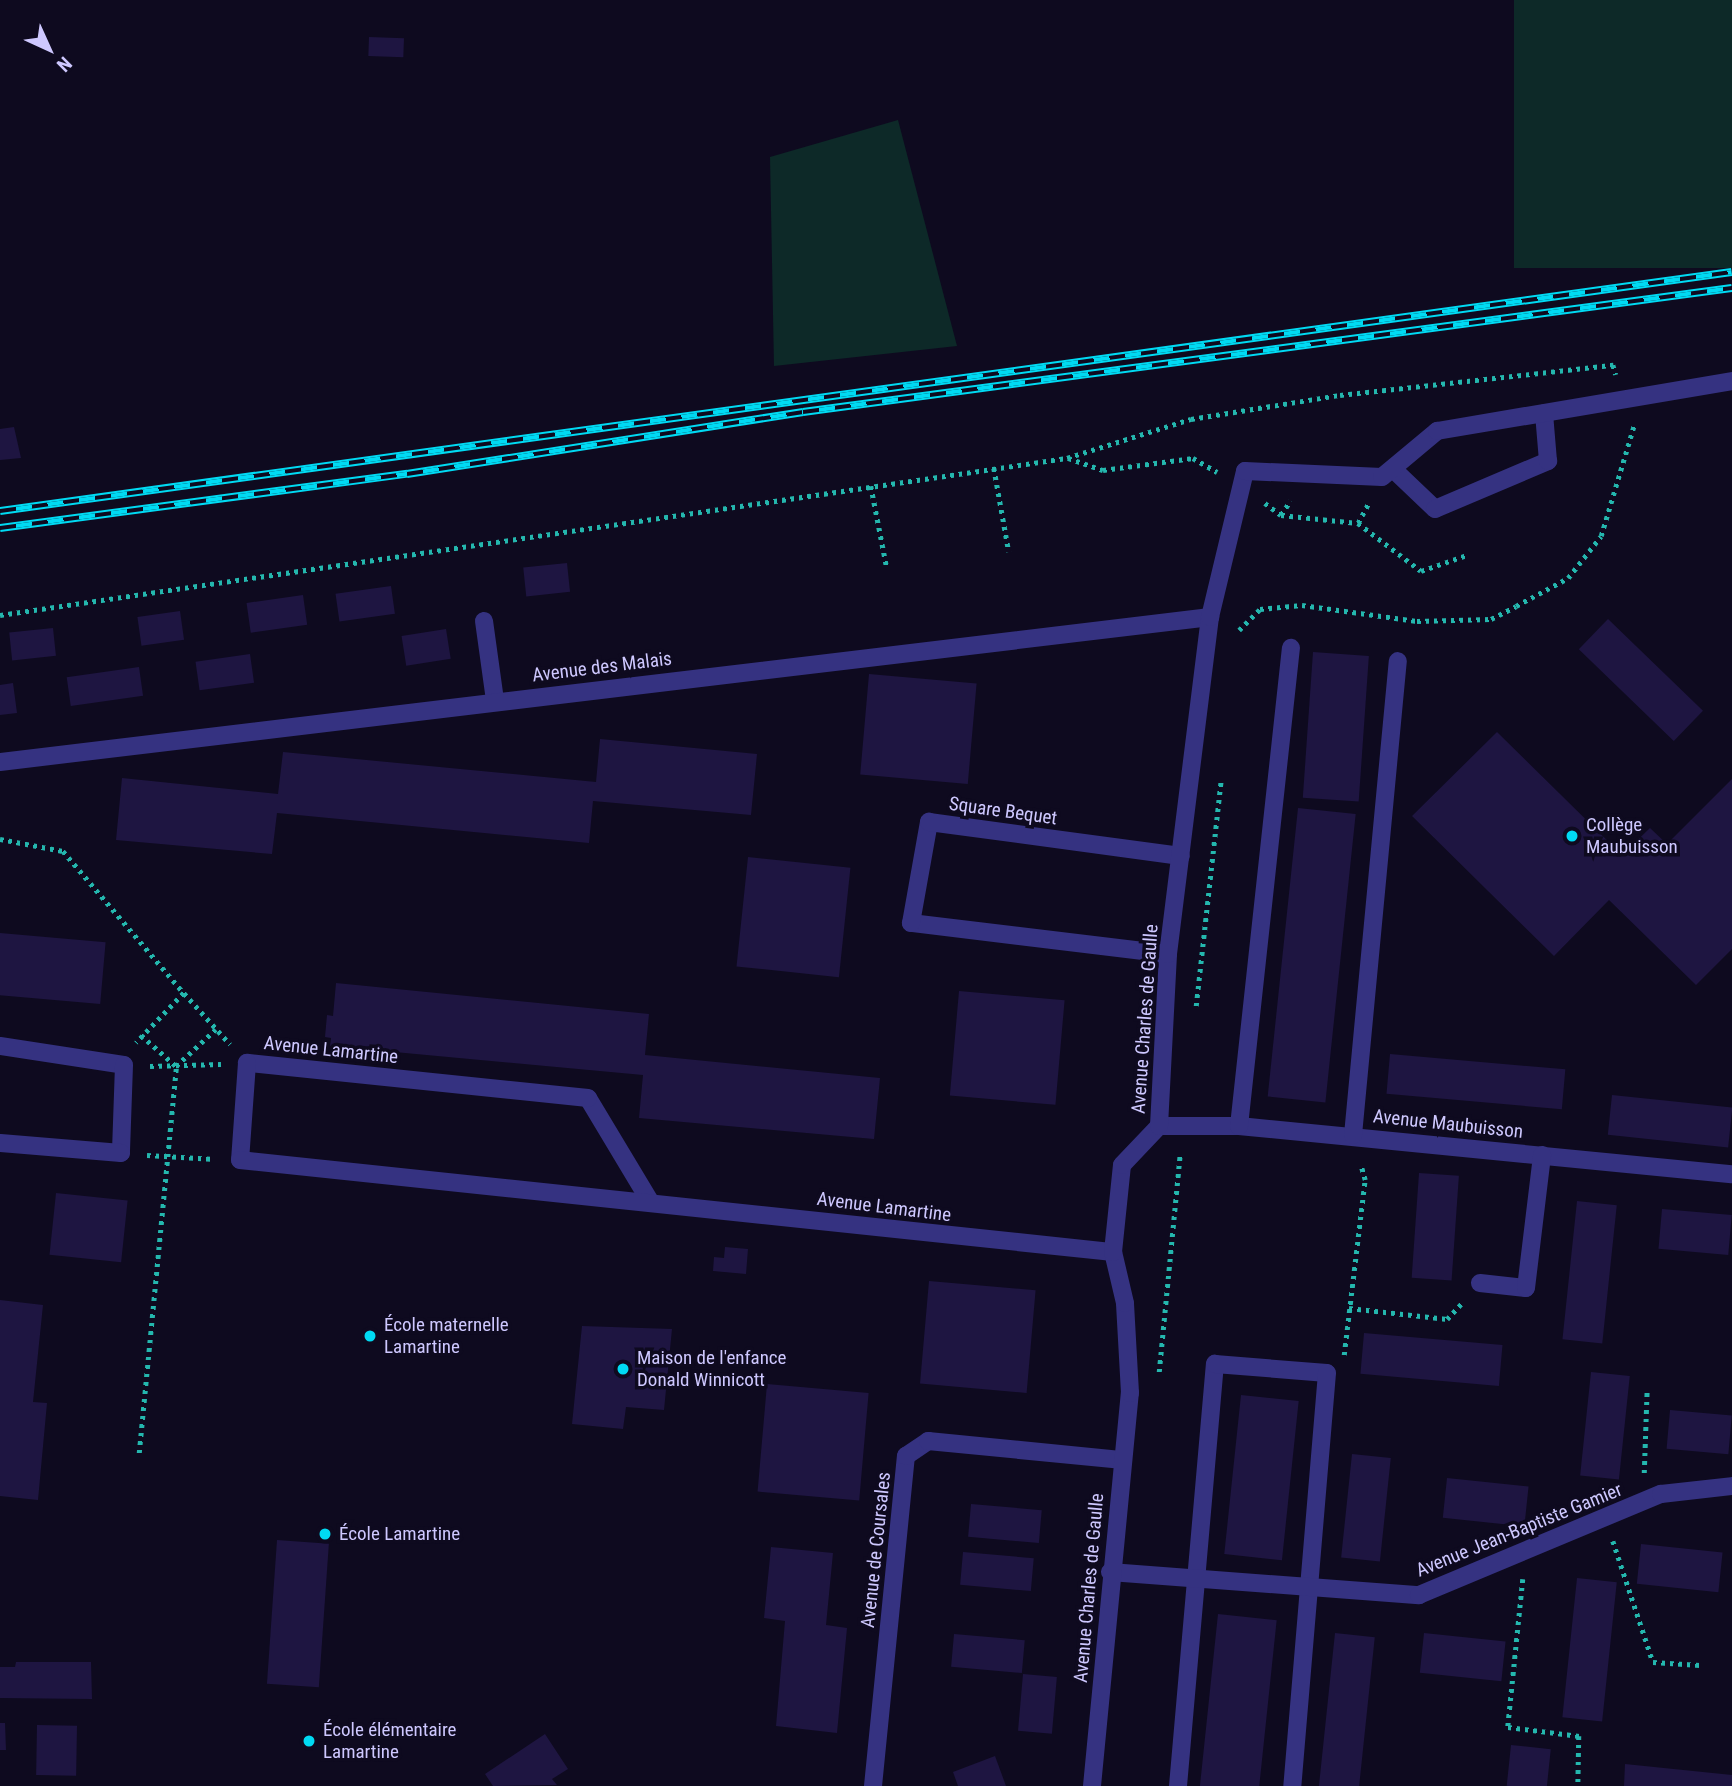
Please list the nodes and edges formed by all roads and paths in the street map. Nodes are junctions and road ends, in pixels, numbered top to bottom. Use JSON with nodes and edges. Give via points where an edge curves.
{"nodes":[{"id":1,"x":1732,"y":381,"type":"edge"},
{"id":2,"x":1623,"y":401,"type":"junction"},
{"id":3,"x":1544,"y":413,"type":"junction"},
{"id":4,"x":1067,"y":458,"type":"junction"},
{"id":5,"x":994,"y":468,"type":"junction"},
{"id":6,"x":1393,"y":468,"type":"junction"},
{"id":7,"x":871,"y":486,"type":"junction"},
{"id":8,"x":1240,"y":486,"type":"junction"},
{"id":9,"x":1009,"y":552,"type":"dead end"},
{"id":10,"x":1467,"y":555,"type":"dead end"},
{"id":11,"x":887,"y":568,"type":"dead end"},
{"id":12,"x":0,"y":615,"type":"edge"},
{"id":13,"x":1210,"y":617,"type":"junction"},
{"id":14,"x":484,"y":621,"type":"dead end"},
{"id":15,"x":1291,"y":648,"type":"dead end"},
{"id":16,"x":1398,"y":661,"type":"dead end"},
{"id":17,"x":495,"y":701,"type":"junction"},
{"id":18,"x":0,"y":762,"type":"edge"},
{"id":19,"x":0,"y":839,"type":"edge"},
{"id":20,"x":1181,"y":856,"type":"junction"},
{"id":21,"x":1168,"y":954,"type":"junction"},
{"id":22,"x":184,"y":993,"type":"junction"},
{"id":23,"x":216,"y":1029,"type":"junction"},
{"id":24,"x":141,"y":1035,"type":"junction"},
{"id":25,"x":0,"y":1046,"type":"edge"},
{"id":26,"x":247,"y":1063,"type":"junction"},
{"id":27,"x":124,"y":1065,"type":"junction"},
{"id":28,"x":176,"y":1066,"type":"junction"},
{"id":29,"x":1159,"y":1126,"type":"junction"},
{"id":30,"x":1239,"y":1126,"type":"junction"},
{"id":31,"x":1353,"y":1135,"type":"junction"},
{"id":32,"x":0,"y":1143,"type":"edge"},
{"id":33,"x":121,"y":1153,"type":"junction"},
{"id":34,"x":1542,"y":1154,"type":"junction"},
{"id":35,"x":167,"y":1156,"type":"junction"},
{"id":36,"x":240,"y":1160,"type":"junction"},
{"id":37,"x":1732,"y":1174,"type":"edge"},
{"id":38,"x":651,"y":1203,"type":"junction"},
{"id":39,"x":1113,"y":1252,"type":"junction"},
{"id":40,"x":1480,"y":1283,"type":"joint"},
{"id":41,"x":1349,"y":1308,"type":"junction"},
{"id":42,"x":1327,"y":1373,"type":"junction"},
{"id":43,"x":1647,"y":1388,"type":"dead end"},
{"id":44,"x":139,"y":1453,"type":"dead end"},
{"id":45,"x":1123,"y":1460,"type":"junction"},
{"id":46,"x":1732,"y":1486,"type":"edge"},
{"id":47,"x":1643,"y":1502,"type":"junction"},
{"id":48,"x":1605,"y":1517,"type":"junction"},
{"id":49,"x":1525,"y":1550,"type":"junction"},
{"id":50,"x":1110,"y":1572,"type":"junction"},
{"id":51,"x":1196,"y":1578,"type":"junction"},
{"id":52,"x":1308,"y":1589,"type":"junction"},
{"id":53,"x":1700,"y":1665,"type":"dead end"},
{"id":54,"x":873,"y":1786,"type":"edge"},
{"id":55,"x":1092,"y":1786,"type":"edge"},
{"id":56,"x":1178,"y":1786,"type":"edge"},
{"id":57,"x":1292,"y":1786,"type":"edge"},
{"id":58,"x":1578,"y":1786,"type":"edge"}],
"edges":[{"from":1,"to":2,"type":"street"},
{"from":2,"to":3,"type":"street"},
{"from":2,"to":4,"type":"path","via":[[1613,365],[1495,376],[1191,419]]},
{"from":3,"to":6,"type":"street","via":[[1437,431]]},
{"from":3,"to":6,"type":"street","via":[[1548,461],[1435,509]]},
{"from":4,"to":5,"type":"path"},
{"from":4,"to":8,"type":"path","via":[[1102,470],[1193,458]]},
{"from":5,"to":7,"type":"path"},
{"from":5,"to":9,"type":"path"},
{"from":6,"to":8,"type":"street","via":[[1382,477],[1245,471]]},
{"from":7,"to":11,"type":"path"},
{"from":7,"to":12,"type":"path"},
{"from":8,"to":10,"type":"path","via":[[1281,515],[1357,523],[1421,571]]},
{"from":8,"to":13,"type":"street","name":"Avenue Charles de Gaulle"},
{"from":13,"to":17,"type":"street","name":"Avenue des Malais"},
{"from":13,"to":20,"type":"street","name":"Avenue Charles de Gaulle"},
{"from":14,"to":17,"type":"street"},
{"from":15,"to":30,"type":"street"},
{"from":16,"to":31,"type":"street"},
{"from":17,"to":18,"type":"street","name":"Avenue des Malais"},
{"from":19,"to":22,"type":"path","via":[[63,851]]},
{"from":20,"to":21,"type":"street","name":"Avenue Charles de Gaulle"},
{"from":20,"to":21,"type":"street","name":"Square Bequet","via":[[929,822],[911,923]]},
{"from":21,"to":29,"type":"street","name":"Avenue Charles de Gaulle"},
{"from":22,"to":23,"type":"path"},
{"from":22,"to":24,"type":"path"},
{"from":23,"to":26,"type":"path"},
{"from":23,"to":28,"type":"path"},
{"from":24,"to":27,"type":"path"},
{"from":24,"to":28,"type":"path"},
{"from":25,"to":27,"type":"street"},
{"from":26,"to":28,"type":"path"},
{"from":26,"to":36,"type":"street","name":"Avenue Lamartine"},
{"from":26,"to":38,"type":"street","name":"Avenue Lamartine","via":[[588,1098]]},
{"from":27,"to":28,"type":"path"},
{"from":27,"to":33,"type":"street"},
{"from":28,"to":35,"type":"path"},
{"from":29,"to":30,"type":"street","name":"Avenue Maubuisson"},
{"from":29,"to":39,"type":"street","name":"Avenue Charles de Gaulle","via":[[1122,1165]]},
{"from":30,"to":31,"type":"street","name":"Avenue Maubuisson"},
{"from":31,"to":34,"type":"street","name":"Avenue Maubuisson"},
{"from":31,"to":41,"type":"path","via":[[1365,1180]]},
{"from":32,"to":33,"type":"street"},
{"from":33,"to":35,"type":"path"},
{"from":34,"to":37,"type":"street","name":"Avenue Maubuisson"},
{"from":34,"to":40,"type":"street","via":[[1526,1288]]},
{"from":35,"to":36,"type":"path"},
{"from":35,"to":44,"type":"path"},
{"from":36,"to":38,"type":"street","name":"Avenue Lamartine"},
{"from":38,"to":39,"type":"street","name":"Avenue Lamartine"},
{"from":39,"to":45,"type":"street","name":"Avenue Charles de Gaulle","via":[[1125,1303],[1130,1393]]},
{"from":40,"to":41,"type":"path","via":[[1447,1319]]},
{"from":41,"to":42,"type":"path","via":[[1344,1356]]},
{"from":42,"to":51,"type":"street","via":[[1215,1364]]},
{"from":42,"to":52,"type":"street"},
{"from":43,"to":47,"type":"path"},
{"from":45,"to":50,"type":"street","name":"Avenue Charles de Gaulle"},
{"from":45,"to":54,"type":"street","name":"Avenue de Coursales","via":[[928,1441],[906,1456]]},
{"from":46,"to":47,"type":"street","name":"Avenue Jean-Baptiste Gamier","via":[[1661,1494]]},
{"from":47,"to":48,"type":"street","name":"Avenue Jean-Baptiste Gamier"},
{"from":48,"to":49,"type":"street","name":"Avenue Jean-Baptiste Gamier"},
{"from":48,"to":53,"type":"path","via":[[1653,1662]]},
{"from":49,"to":52,"type":"street","name":"Avenue Jean-Baptiste Gamier","via":[[1419,1595]]},
{"from":49,"to":58,"type":"path","via":[[1508,1727],[1579,1736]]},
{"from":50,"to":51,"type":"street","name":"Avenue Jean-Baptiste Gamier"},
{"from":50,"to":55,"type":"street","name":"Avenue Charles de Gaulle"},
{"from":51,"to":52,"type":"street","name":"Avenue Jean-Baptiste Gamier"},
{"from":51,"to":56,"type":"street"},
{"from":52,"to":57,"type":"street"}]}
